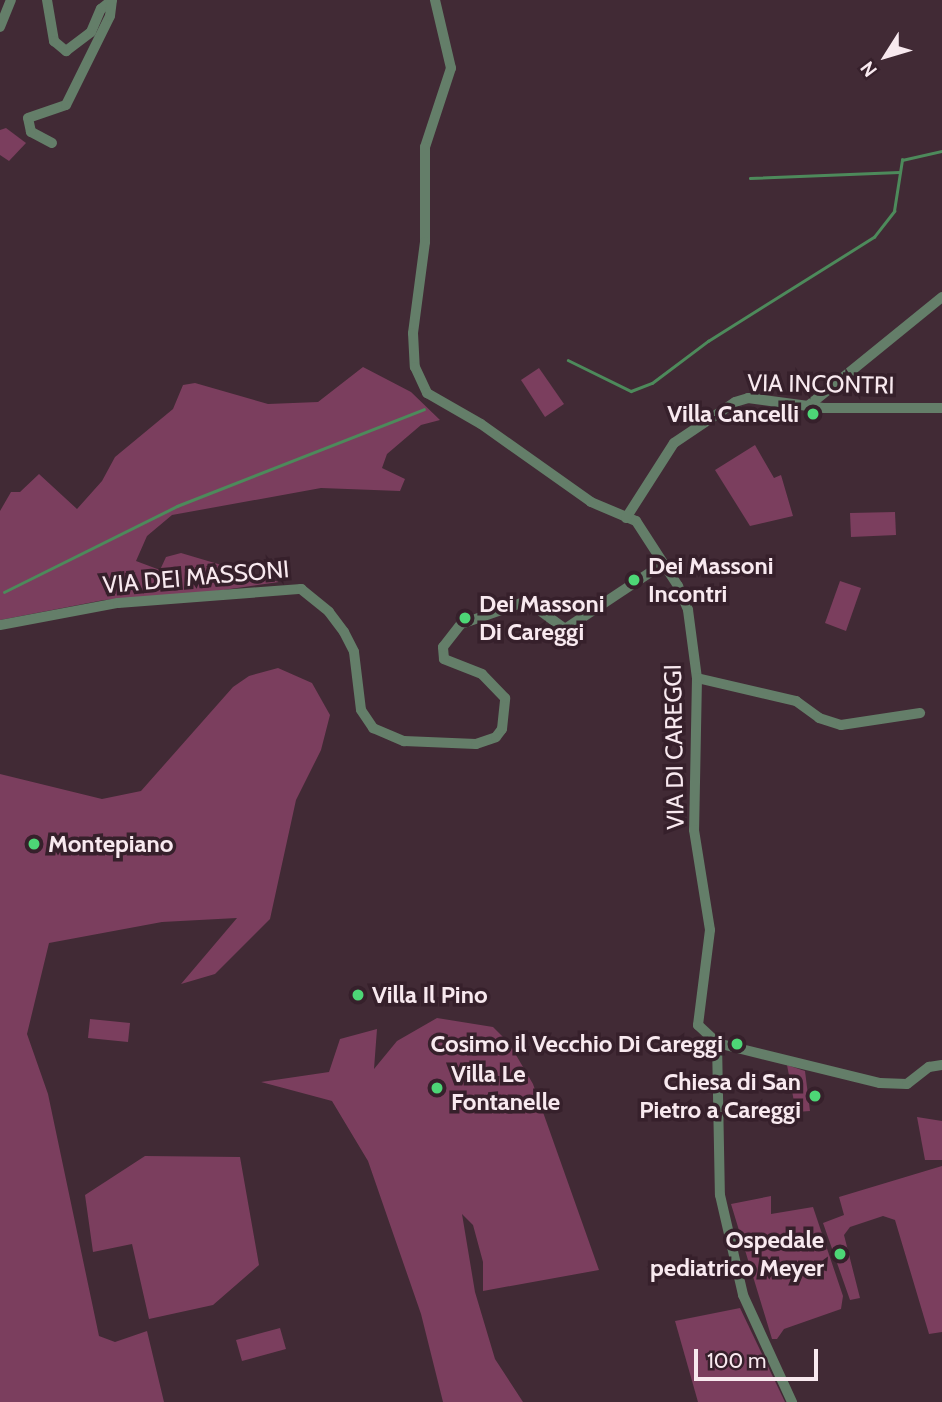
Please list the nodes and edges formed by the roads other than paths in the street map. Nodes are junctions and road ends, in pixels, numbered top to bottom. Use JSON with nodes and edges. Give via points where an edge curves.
{"nodes":[{"id":1,"x":11,"y":0,"type":"edge"},
{"id":2,"x":47,"y":0,"type":"edge"},
{"id":3,"x":112,"y":0,"type":"edge"},
{"id":4,"x":435,"y":0,"type":"edge"},
{"id":5,"x":0,"y":27,"type":"edge"},
{"id":6,"x":52,"y":143,"type":"dead end"},
{"id":7,"x":942,"y":297,"type":"edge"},
{"id":8,"x":808,"y":406,"type":"junction"},
{"id":9,"x":942,"y":408,"type":"edge"},
{"id":10,"x":626,"y":518,"type":"junction"},
{"id":11,"x":663,"y":564,"type":"junction"},
{"id":12,"x":0,"y":625,"type":"edge"},
{"id":13,"x":697,"y":678,"type":"junction"},
{"id":14,"x":920,"y":713,"type":"dead end"},
{"id":15,"x":717,"y":1043,"type":"junction"},
{"id":16,"x":942,"y":1065,"type":"edge"},
{"id":17,"x":792,"y":1402,"type":"edge"}],
"edges":[{"from":1,"to":5,"type":"street"},
{"from":2,"to":3,"type":"street","via":[[54,41],[66,51],[91,32],[101,9]]},
{"from":3,"to":6,"type":"street","via":[[110,16],[66,105],[28,118],[31,132]]},
{"from":4,"to":10,"type":"street","name":"VIA DI CAREGGI","via":[[451,68],[429,127],[423,162],[424,261],[412,343],[418,381],[427,393],[481,424],[591,502]]},
{"from":7,"to":8,"type":"street"},
{"from":8,"to":9,"type":"street","name":"VIA INCONTRI"},
{"from":8,"to":10,"type":"street","name":"VIA INCONTRI","via":[[748,398],[735,402],[674,443]]},
{"from":10,"to":11,"type":"street","name":"VIA DI CAREGGI","via":[[646,533]]},
{"from":11,"to":12,"type":"street","name":"VIA DEI MASSONI","via":[[565,629],[527,601],[461,624],[443,647],[444,659],[482,674],[505,698],[502,729],[496,737],[476,744],[404,741],[373,728],[361,710],[354,652],[344,632],[323,605],[301,589],[118,603]]},
{"from":11,"to":13,"type":"street","name":"VIA DI CAREGGI","via":[[688,610]]},
{"from":13,"to":14,"type":"street","via":[[796,701],[819,718],[841,725]]},
{"from":13,"to":15,"type":"street","name":"VIA DI CAREGGI","via":[[694,830],[709,930],[696,1014],[703,1033]]},
{"from":15,"to":16,"type":"street","via":[[880,1083],[907,1084],[929,1067]]},
{"from":15,"to":17,"type":"street","via":[[720,1195],[743,1295]]}]}
